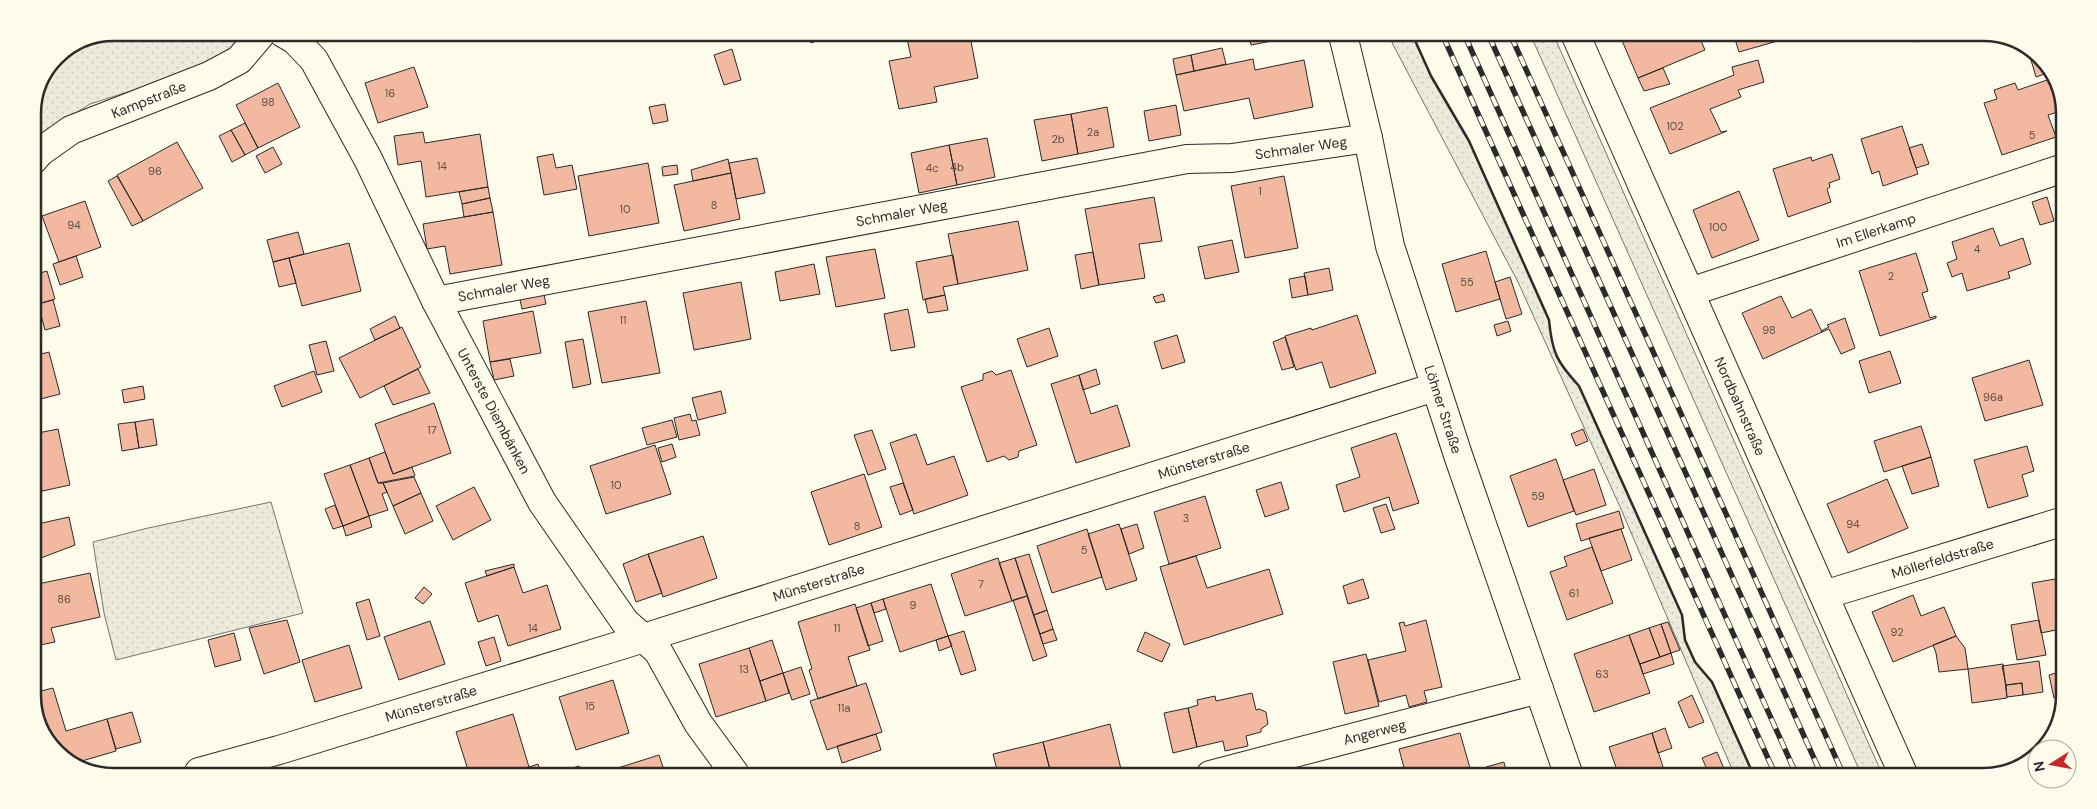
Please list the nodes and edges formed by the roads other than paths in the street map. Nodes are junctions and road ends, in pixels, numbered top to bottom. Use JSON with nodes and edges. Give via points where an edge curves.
{"nodes":[{"id":1,"x":255,"y":41,"type":"edge"},
{"id":2,"x":296,"y":41,"type":"edge"},
{"id":3,"x":1344,"y":41,"type":"edge"},
{"id":4,"x":1578,"y":41,"type":"edge"},
{"id":5,"x":1368,"y":138,"type":"junction"},
{"id":6,"x":41,"y":151,"type":"edge"},
{"id":7,"x":2056,"y":171,"type":"edge"},
{"id":8,"x":1690,"y":292,"type":"junction"},
{"id":9,"x":436,"y":301,"type":"junction"},
{"id":10,"x":1435,"y":387,"type":"junction"},
{"id":11,"x":2056,"y":524,"type":"edge"},
{"id":12,"x":1824,"y":595,"type":"junction"},
{"id":13,"x":645,"y":637,"type":"junction"},
{"id":14,"x":1538,"y":689,"type":"junction"},
{"id":15,"x":214,"y":768,"type":"edge"},
{"id":16,"x":731,"y":768,"type":"edge"},
{"id":17,"x":1237,"y":768,"type":"edge"},
{"id":18,"x":1566,"y":768,"type":"edge"},
{"id":19,"x":1900,"y":768,"type":"edge"}],
"edges":[{"from":1,"to":6,"type":"street","name":"Kampstraße","via":[[239,60],[209,76],[71,130]]},
{"from":2,"to":9,"type":"street","name":"Unterste Diembänken","via":[[314,60],[368,159]]},
{"from":3,"to":5,"type":"street","name":"Löhner Straße"},
{"from":4,"to":8,"type":"street","name":"Nordbahnstraße"},
{"from":5,"to":9,"type":"street","name":"Schmaler Weg","via":[[1232,158],[1187,159]]},
{"from":5,"to":10,"type":"street","name":"Löhner Straße","via":[[1390,246]]},
{"from":7,"to":8,"type":"street","name":"Im Ellerkamp"},
{"from":8,"to":12,"type":"street","name":"Nordbahnstraße"},
{"from":9,"to":13,"type":"street","name":"Unterste Diembänken","via":[[542,502],[625,622]]},
{"from":10,"to":13,"type":"street","name":"Münsterstraße"},
{"from":10,"to":14,"type":"street","name":"Löhner Straße"},
{"from":11,"to":12,"type":"street","name":"Möllerfeldstraße"},
{"from":12,"to":19,"type":"street","name":"Nordbahnstraße"},
{"from":13,"to":15,"type":"street","name":"Münsterstraße"},
{"from":13,"to":16,"type":"street","name":"Unterste Diembänken","via":[[658,650],[698,723]]},
{"from":14,"to":17,"type":"street","name":"Angerweg"},
{"from":14,"to":18,"type":"street","name":"Löhner Straße"}]}
